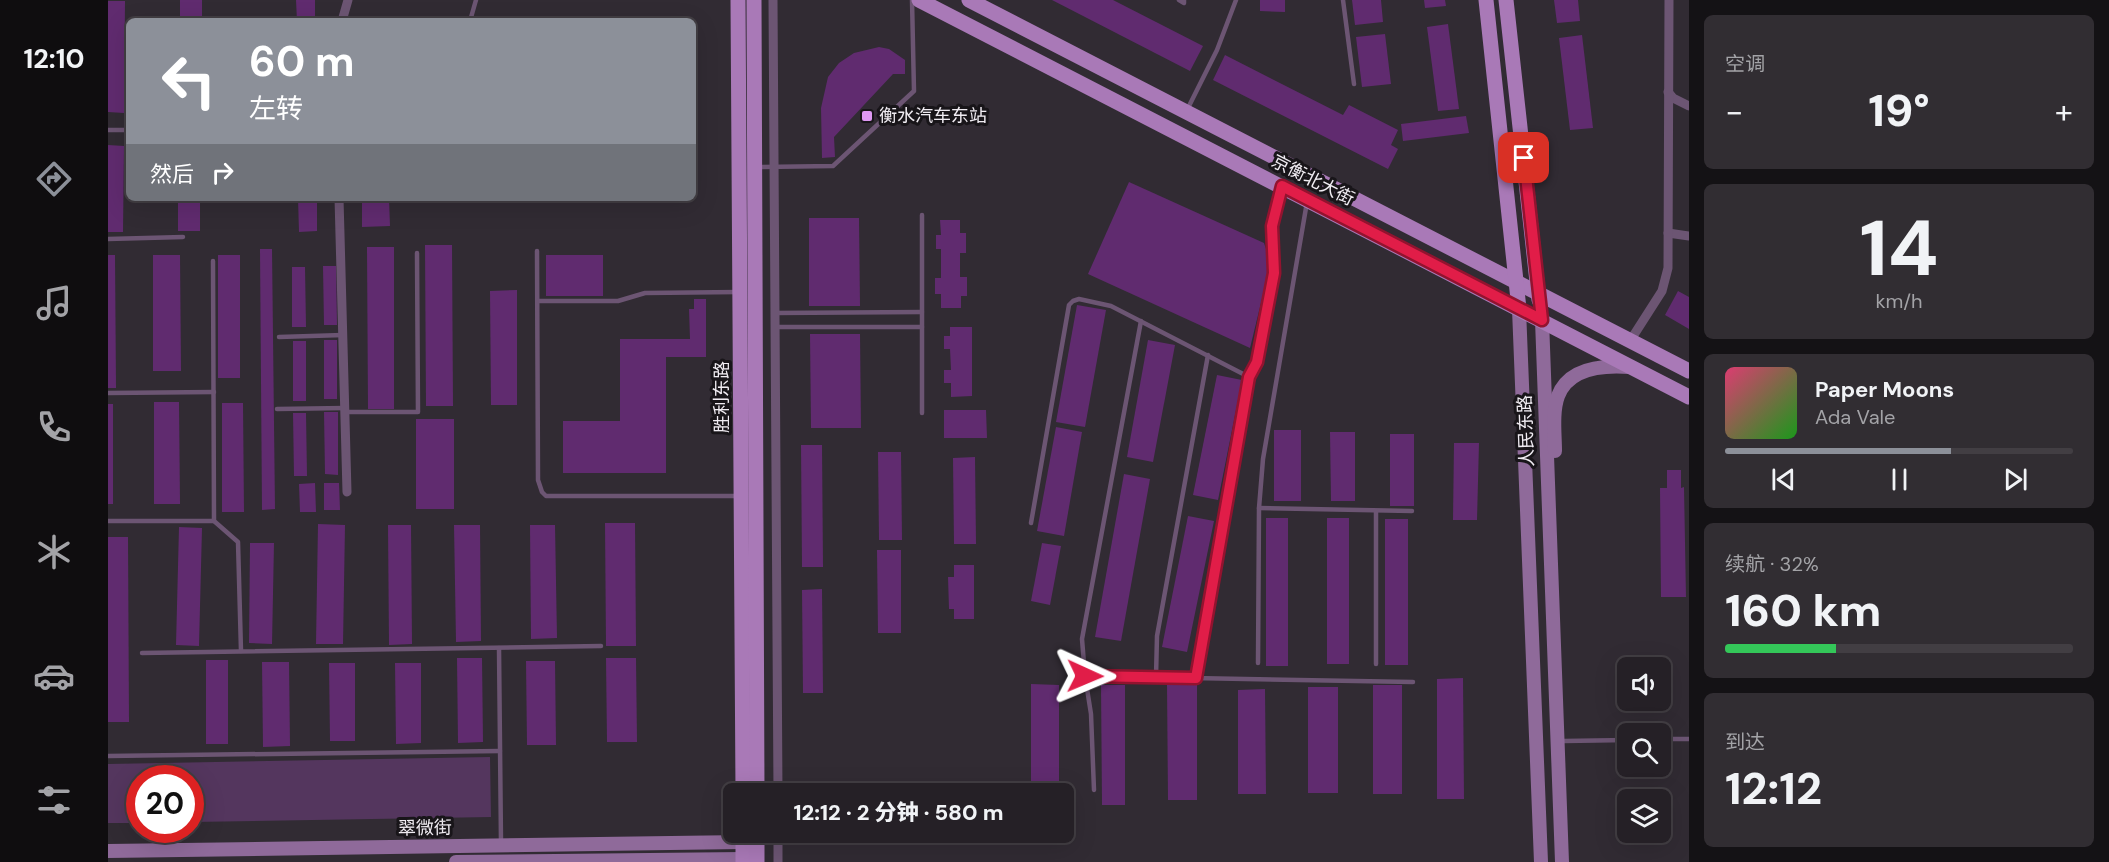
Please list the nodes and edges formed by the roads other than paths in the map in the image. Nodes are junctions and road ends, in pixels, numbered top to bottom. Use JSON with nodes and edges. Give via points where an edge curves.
{"nodes":[{"id":1,"x":348,"y":0,"type":"edge"},
{"id":2,"x":476,"y":0,"type":"edge"},
{"id":3,"x":738,"y":0,"type":"edge"},
{"id":4,"x":754,"y":0,"type":"edge"},
{"id":5,"x":773,"y":0,"type":"edge"},
{"id":6,"x":912,"y":0,"type":"edge"},
{"id":7,"x":919,"y":0,"type":"edge"},
{"id":8,"x":969,"y":0,"type":"edge"},
{"id":9,"x":1179,"y":0,"type":"edge"},
{"id":10,"x":1184,"y":0,"type":"edge"},
{"id":11,"x":1236,"y":0,"type":"edge"},
{"id":12,"x":1343,"y":0,"type":"edge"},
{"id":13,"x":1486,"y":0,"type":"edge"},
{"id":14,"x":1506,"y":0,"type":"edge"},
{"id":15,"x":1669,"y":0,"type":"edge"},
{"id":16,"x":343,"y":18,"type":"edge"},
{"id":17,"x":471,"y":18,"type":"edge"},
{"id":18,"x":1354,"y":84,"type":"dead end"},
{"id":19,"x":1668,"y":92,"type":"junction"},
{"id":20,"x":1689,"y":106,"type":"edge"},
{"id":21,"x":1186,"y":111,"type":"junction"},
{"id":22,"x":108,"y":130,"type":"edge"},
{"id":23,"x":126,"y":130,"type":"edge"},
{"id":24,"x":754,"y":167,"type":"junction"},
{"id":25,"x":774,"y":167,"type":"junction"},
{"id":26,"x":1282,"y":186,"type":"junction"},
{"id":27,"x":1307,"y":199,"type":"junction"},
{"id":28,"x":339,"y":201,"type":"edge"},
{"id":29,"x":922,"y":215,"type":"dead end"},
{"id":30,"x":1668,"y":233,"type":"junction"},
{"id":31,"x":1689,"y":236,"type":"edge"},
{"id":32,"x":183,"y":237,"type":"dead end"},
{"id":33,"x":108,"y":239,"type":"edge"},
{"id":34,"x":537,"y":251,"type":"dead end"},
{"id":35,"x":417,"y":253,"type":"dead end"},
{"id":36,"x":213,"y":261,"type":"dead end"},
{"id":37,"x":1516,"y":282,"type":"junction"},
{"id":38,"x":741,"y":292,"type":"junction"},
{"id":39,"x":1539,"y":293,"type":"junction"},
{"id":40,"x":538,"y":301,"type":"junction"},
{"id":41,"x":1519,"y":309,"type":"junction"},
{"id":42,"x":922,"y":312,"type":"junction"},
{"id":43,"x":775,"y":313,"type":"junction"},
{"id":44,"x":1542,"y":320,"type":"junction"},
{"id":45,"x":1141,"y":321,"type":"junction"},
{"id":46,"x":775,"y":327,"type":"junction"},
{"id":47,"x":922,"y":327,"type":"junction"},
{"id":48,"x":343,"y":335,"type":"junction"},
{"id":49,"x":279,"y":337,"type":"dead end"},
{"id":50,"x":1630,"y":341,"type":"junction"},
{"id":51,"x":1208,"y":355,"type":"junction"},
{"id":52,"x":1631,"y":367,"type":"junction"},
{"id":53,"x":1689,"y":371,"type":"edge"},
{"id":54,"x":1249,"y":377,"type":"junction"},
{"id":55,"x":214,"y":392,"type":"junction"},
{"id":56,"x":108,"y":393,"type":"edge"},
{"id":57,"x":1689,"y":397,"type":"edge"},
{"id":58,"x":277,"y":409,"type":"dead end"},
{"id":59,"x":345,"y":410,"type":"junction"},
{"id":60,"x":922,"y":413,"type":"dead end"},
{"id":61,"x":347,"y":492,"type":"dead end"},
{"id":62,"x":742,"y":496,"type":"junction"},
{"id":63,"x":1258,"y":508,"type":"junction"},
{"id":64,"x":1376,"y":511,"type":"junction"},
{"id":65,"x":1412,"y":511,"type":"dead end"},
{"id":66,"x":108,"y":521,"type":"edge"},
{"id":67,"x":214,"y":521,"type":"junction"},
{"id":68,"x":1031,"y":522,"type":"dead end"},
{"id":69,"x":1550,"y":537,"type":"junction"},
{"id":70,"x":601,"y":646,"type":"dead end"},
{"id":71,"x":499,"y":648,"type":"junction"},
{"id":72,"x":241,"y":651,"type":"junction"},
{"id":73,"x":142,"y":653,"type":"dead end"},
{"id":74,"x":1258,"y":663,"type":"dead end"},
{"id":75,"x":1376,"y":664,"type":"dead end"},
{"id":76,"x":1085,"y":676,"type":"junction"},
{"id":77,"x":1156,"y":677,"type":"junction"},
{"id":78,"x":1196,"y":678,"type":"junction"},
{"id":79,"x":1413,"y":682,"type":"dead end"},
{"id":80,"x":1671,"y":739,"type":"edge"},
{"id":81,"x":1689,"y":739,"type":"edge"},
{"id":82,"x":1617,"y":740,"type":"edge"},
{"id":83,"x":1564,"y":741,"type":"dead end"},
{"id":84,"x":500,"y":751,"type":"junction"},
{"id":85,"x":108,"y":756,"type":"edge"},
{"id":86,"x":743,"y":783,"type":"edge"},
{"id":87,"x":757,"y":783,"type":"edge"},
{"id":88,"x":778,"y":783,"type":"edge"},
{"id":89,"x":1094,"y":790,"type":"dead end"},
{"id":90,"x":723,"y":838,"type":"edge"},
{"id":91,"x":744,"y":843,"type":"edge"},
{"id":92,"x":754,"y":843,"type":"edge"},
{"id":93,"x":778,"y":843,"type":"edge"},
{"id":94,"x":501,"y":845,"type":"junction"},
{"id":95,"x":108,"y":851,"type":"edge"},
{"id":96,"x":748,"y":861,"type":"edge"},
{"id":97,"x":456,"y":862,"type":"edge"},
{"id":98,"x":498,"y":862,"type":"edge"},
{"id":99,"x":778,"y":862,"type":"edge"},
{"id":100,"x":1541,"y":862,"type":"edge"},
{"id":101,"x":1562,"y":862,"type":"edge"}],
"edges":[{"from":1,"to":16,"type":"street"},
{"from":2,"to":17,"type":"lane"},
{"from":3,"to":38,"type":"main road","name":"胜利东路"},
{"from":4,"to":24,"type":"main road","name":"胜利东路"},
{"from":5,"to":25,"type":"street"},
{"from":6,"to":25,"type":"lane","via":[[914,91],[832,166]]},
{"from":7,"to":26,"type":"main road","name":"京衡北大街"},
{"from":8,"to":21,"type":"main road","name":"京衡北大街"},
{"from":9,"to":10,"type":"lane"},
{"from":11,"to":21,"type":"lane","via":[[1217,50]]},
{"from":12,"to":18,"type":"lane"},
{"from":13,"to":37,"type":"main road","name":"人民东路"},
{"from":14,"to":39,"type":"main road","name":"人民东路"},
{"from":15,"to":19,"type":"street"},
{"from":19,"to":20,"type":"street"},
{"from":19,"to":30,"type":"street"},
{"from":21,"to":37,"type":"main road","name":"京衡北大街"},
{"from":22,"to":23,"type":"lane"},
{"from":24,"to":25,"type":"lane"},
{"from":24,"to":87,"type":"main road","name":"胜利东路"},
{"from":25,"to":43,"type":"street"},
{"from":26,"to":27,"type":"main road","name":"京衡北大街"},
{"from":26,"to":54,"type":"lane","via":[[1272,226],[1274,273],[1257,362]]},
{"from":27,"to":41,"type":"main road","name":"京衡北大街"},
{"from":27,"to":63,"type":"lane"},
{"from":28,"to":48,"type":"street"},
{"from":29,"to":42,"type":"lane"},
{"from":30,"to":31,"type":"street"},
{"from":30,"to":50,"type":"street","via":[[1668,268],[1662,291]]},
{"from":32,"to":33,"type":"lane"},
{"from":34,"to":40,"type":"lane"},
{"from":35,"to":59,"type":"lane","via":[[418,412]]},
{"from":36,"to":55,"type":"lane"},
{"from":37,"to":39,"type":"main road","name":"京衡北大街"},
{"from":37,"to":41,"type":"main road","name":"人民东路"},
{"from":38,"to":40,"type":"lane","via":[[645,293],[618,301]]},
{"from":38,"to":62,"type":"main road","name":"胜利东路"},
{"from":39,"to":44,"type":"main road","name":"人民东路"},
{"from":39,"to":50,"type":"main road","name":"京衡北大街"},
{"from":40,"to":62,"type":"lane","via":[[538,480],[546,496]]},
{"from":41,"to":44,"type":"main road","name":"京衡北大街"},
{"from":41,"to":100,"type":"main road","name":"人民东路"},
{"from":42,"to":43,"type":"lane"},
{"from":42,"to":47,"type":"lane"},
{"from":43,"to":46,"type":"street"},
{"from":44,"to":52,"type":"main road","name":"京衡北大街"},
{"from":44,"to":69,"type":"main road","name":"人民东路"},
{"from":45,"to":51,"type":"lane"},
{"from":45,"to":68,"type":"lane","via":[[1111,306],[1079,299],[1069,305]]},
{"from":45,"to":76,"type":"lane","via":[[1082,639]]},
{"from":46,"to":47,"type":"lane"},
{"from":46,"to":88,"type":"street"},
{"from":47,"to":60,"type":"lane"},
{"from":48,"to":49,"type":"lane"},
{"from":48,"to":59,"type":"street"},
{"from":50,"to":53,"type":"main road","name":"京衡北大街"},
{"from":51,"to":54,"type":"lane"},
{"from":51,"to":77,"type":"lane","via":[[1157,636]]},
{"from":52,"to":57,"type":"main road","name":"京衡北大街"},
{"from":52,"to":69,"type":"main road","via":[[1604,365],[1586,370],[1564,384],[1557,397]]},
{"from":54,"to":78,"type":"lane"},
{"from":55,"to":56,"type":"lane"},
{"from":55,"to":67,"type":"lane"},
{"from":58,"to":59,"type":"lane"},
{"from":59,"to":61,"type":"street"},
{"from":62,"to":86,"type":"main road","name":"胜利东路"},
{"from":63,"to":64,"type":"lane"},
{"from":63,"to":74,"type":"lane"},
{"from":64,"to":65,"type":"lane"},
{"from":64,"to":75,"type":"lane"},
{"from":66,"to":67,"type":"lane"},
{"from":67,"to":72,"type":"lane","via":[[238,542]]},
{"from":69,"to":101,"type":"main road","name":"人民东路"},
{"from":70,"to":71,"type":"lane"},
{"from":71,"to":72,"type":"lane"},
{"from":71,"to":84,"type":"lane"},
{"from":72,"to":73,"type":"lane"},
{"from":76,"to":77,"type":"lane"},
{"from":76,"to":89,"type":"lane"},
{"from":77,"to":78,"type":"lane"},
{"from":78,"to":79,"type":"lane"},
{"from":80,"to":81,"type":"lane"},
{"from":82,"to":83,"type":"lane"},
{"from":84,"to":85,"type":"lane"},
{"from":84,"to":94,"type":"lane"},
{"from":90,"to":94,"type":"main road","name":"翠微街"},
{"from":91,"to":96,"type":"main road"},
{"from":92,"to":96,"type":"main road"},
{"from":93,"to":99,"type":"street"},
{"from":94,"to":95,"type":"main road","name":"翠微街"},
{"from":96,"to":98,"type":"main road","name":"翠微街"},
{"from":97,"to":98,"type":"main road","name":"翠微街"}]}
